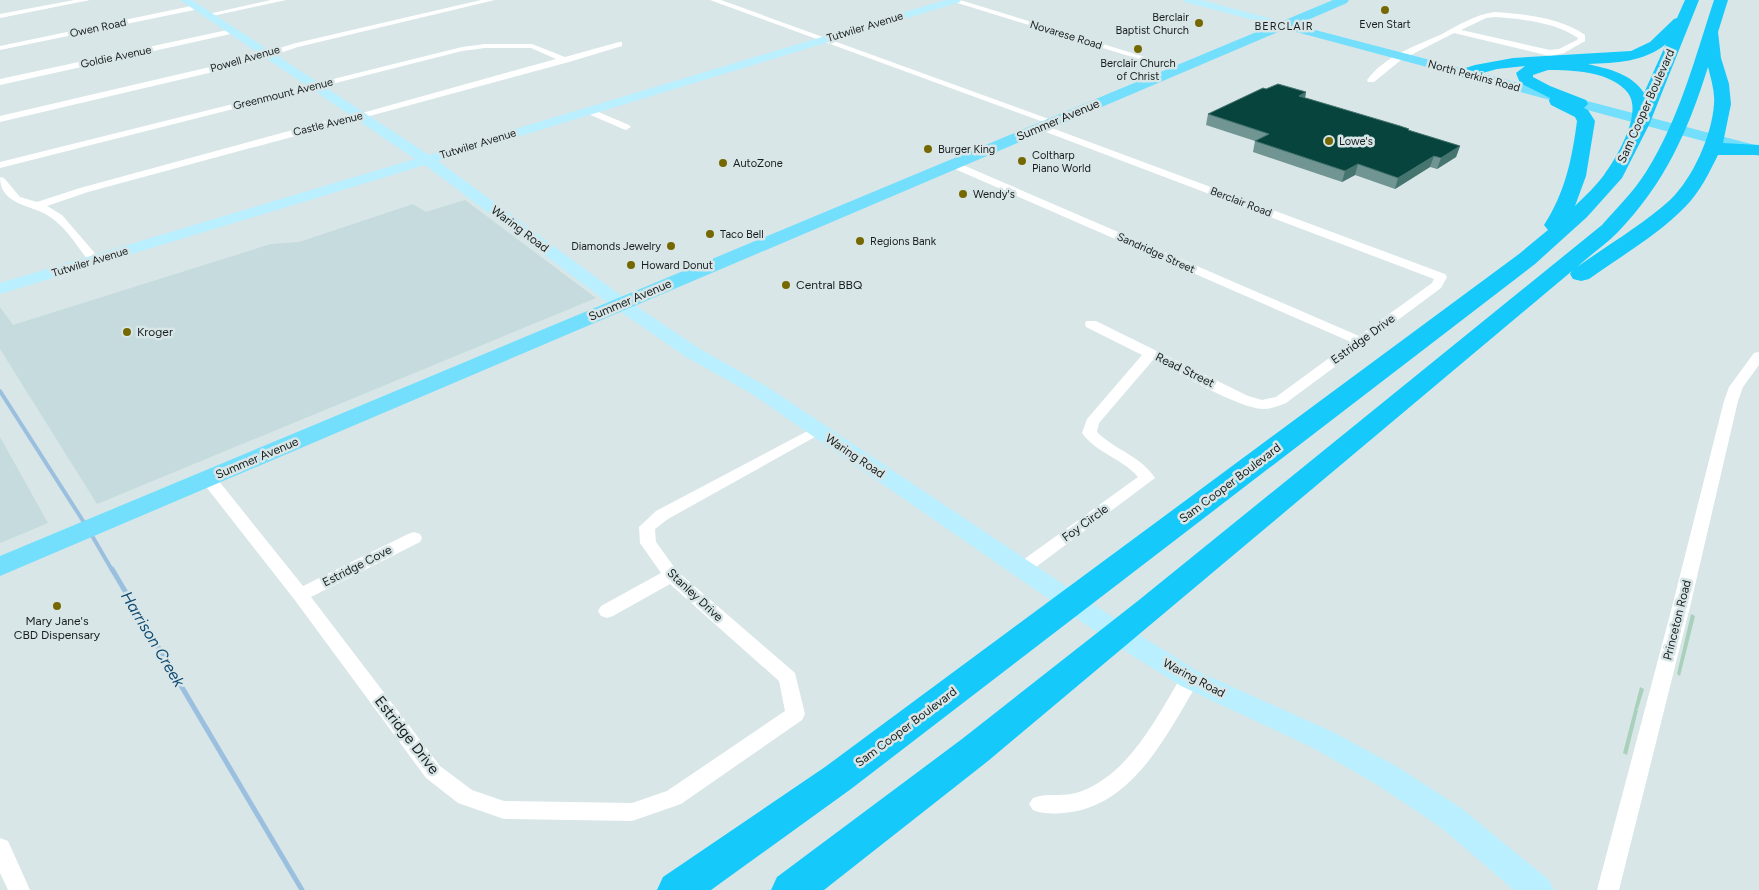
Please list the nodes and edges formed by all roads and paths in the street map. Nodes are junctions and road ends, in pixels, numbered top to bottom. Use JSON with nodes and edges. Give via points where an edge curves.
{"nodes":[{"id":1,"x":86,"y":0,"type":"edge"},
{"id":2,"x":185,"y":0,"type":"edge"},
{"id":3,"x":282,"y":0,"type":"edge"},
{"id":4,"x":491,"y":0,"type":"edge"},
{"id":5,"x":714,"y":0,"type":"edge"},
{"id":6,"x":954,"y":0,"type":"edge"},
{"id":7,"x":1189,"y":0,"type":"edge"},
{"id":8,"x":1343,"y":0,"type":"edge"},
{"id":9,"x":1721,"y":0,"type":"edge"},
{"id":10,"x":196,"y":8,"type":"junction"},
{"id":11,"x":1689,"y":8,"type":"edge"},
{"id":12,"x":208,"y":15,"type":"junction"},
{"id":13,"x":0,"y":16,"type":"edge"},
{"id":14,"x":1284,"y":25,"type":"junction"},
{"id":15,"x":1712,"y":27,"type":"junction"},
{"id":16,"x":232,"y":31,"type":"junction"},
{"id":17,"x":1454,"y":31,"type":"junction"},
{"id":18,"x":823,"y":40,"type":"junction"},
{"id":19,"x":619,"y":44,"type":"dead end"},
{"id":20,"x":0,"y":48,"type":"edge"},
{"id":21,"x":268,"y":54,"type":"junction"},
{"id":22,"x":1403,"y":56,"type":"junction"},
{"id":23,"x":566,"y":60,"type":"junction"},
{"id":24,"x":1180,"y":69,"type":"junction"},
{"id":25,"x":1465,"y":73,"type":"junction"},
{"id":26,"x":1371,"y":80,"type":"dead end"},
{"id":27,"x":0,"y":82,"type":"edge"},
{"id":28,"x":315,"y":85,"type":"junction"},
{"id":29,"x":1539,"y":93,"type":"junction"},
{"id":30,"x":1580,"y":104,"type":"junction"},
{"id":31,"x":589,"y":111,"type":"junction"},
{"id":32,"x":363,"y":116,"type":"junction"},
{"id":33,"x":0,"y":119,"type":"edge"},
{"id":34,"x":1047,"y":124,"type":"junction"},
{"id":35,"x":1640,"y":124,"type":"junction"},
{"id":36,"x":626,"y":127,"type":"dead end"},
{"id":37,"x":1715,"y":143,"type":"junction"},
{"id":38,"x":1758,"y":151,"type":"edge"},
{"id":39,"x":427,"y":160,"type":"junction"},
{"id":40,"x":952,"y":164,"type":"junction"},
{"id":41,"x":0,"y":165,"type":"edge"},
{"id":42,"x":0,"y":180,"type":"edge"},
{"id":43,"x":37,"y":206,"type":"junction"},
{"id":44,"x":1533,"y":253,"type":"junction"},
{"id":45,"x":95,"y":260,"type":"junction"},
{"id":46,"x":1441,"y":277,"type":"joint"},
{"id":47,"x":0,"y":290,"type":"edge"},
{"id":48,"x":621,"y":304,"type":"junction"},
{"id":49,"x":1522,"y":304,"type":"junction"},
{"id":50,"x":1091,"y":324,"type":"dead end"},
{"id":51,"x":1359,"y":342,"type":"junction"},
{"id":52,"x":1151,"y":353,"type":"junction"},
{"id":53,"x":1759,"y":356,"type":"edge"},
{"id":54,"x":1281,"y":400,"type":"joint"},
{"id":55,"x":817,"y":430,"type":"junction"},
{"id":56,"x":208,"y":479,"type":"junction"},
{"id":57,"x":414,"y":538,"type":"dead end"},
{"id":58,"x":0,"y":567,"type":"edge"},
{"id":59,"x":1022,"y":569,"type":"junction"},
{"id":60,"x":671,"y":575,"type":"junction"},
{"id":61,"x":300,"y":595,"type":"junction"},
{"id":62,"x":608,"y":611,"type":"dead end"},
{"id":63,"x":1190,"y":678,"type":"junction"},
{"id":64,"x":795,"y":714,"type":"joint"},
{"id":65,"x":1040,"y":804,"type":"dead end"},
{"id":66,"x":0,"y":848,"type":"edge"},
{"id":67,"x":20,"y":890,"type":"edge"},
{"id":68,"x":678,"y":890,"type":"edge"},
{"id":69,"x":792,"y":890,"type":"edge"},
{"id":70,"x":1538,"y":890,"type":"edge"},
{"id":71,"x":1608,"y":890,"type":"edge"}],
"edges":[{"from":1,"to":13,"type":"street"},
{"from":2,"to":10,"type":"street","name":"Waring Road"},
{"from":3,"to":12,"type":"street"},
{"from":4,"to":21,"type":"street","name":"Powell Avenue"},
{"from":5,"to":18,"type":"street","name":"Berclair Road"},
{"from":6,"to":18,"type":"street","name":"Tutwiler Avenue"},
{"from":6,"to":24,"type":"street","name":"Novarese Road"},
{"from":7,"to":14,"type":"street","name":"North Perkins Road"},
{"from":8,"to":14,"type":"main road","name":"Summer Avenue"},
{"from":9,"to":15,"type":"highway"},
{"from":10,"to":12,"type":"street","name":"Waring Road"},
{"from":10,"to":20,"type":"street","name":"Owen Road"},
{"from":11,"to":25,"type":"highway","via":[[1656,44],[1636,55],[1508,63]]},
{"from":11,"to":35,"type":"highway","name":"Sam Cooper Boulevard"},
{"from":12,"to":16,"type":"street","name":"Waring Road"},
{"from":14,"to":22,"type":"main road","name":"North Perkins Road"},
{"from":14,"to":24,"type":"main road","name":"Summer Avenue"},
{"from":15,"to":37,"type":"highway","via":[[1713,58],[1723,104]]},
{"from":15,"to":49,"type":"highway","via":[[1661,163],[1610,229]]},
{"from":16,"to":21,"type":"street","name":"Waring Road"},
{"from":16,"to":27,"type":"street","name":"Goldie Avenue"},
{"from":17,"to":17,"type":"street","via":[[1550,53],[1566,50],[1582,37],[1574,30],[1510,15],[1491,14]]},
{"from":17,"to":22,"type":"street"},
{"from":18,"to":31,"type":"street","name":"Tutwiler Avenue"},
{"from":18,"to":34,"type":"street","name":"Berclair Road"},
{"from":19,"to":23,"type":"street","name":"Castle Avenue"},
{"from":21,"to":28,"type":"street","name":"Waring Road"},
{"from":21,"to":33,"type":"street","name":"Powell Avenue"},
{"from":22,"to":25,"type":"main road","name":"North Perkins Road"},
{"from":22,"to":26,"type":"street","via":[[1376,73]]},
{"from":23,"to":28,"type":"street","name":"Greenmount Avenue","via":[[532,46],[471,47]]},
{"from":23,"to":32,"type":"street","name":"Castle Avenue"},
{"from":24,"to":34,"type":"main road","name":"Summer Avenue"},
{"from":25,"to":29,"type":"main road","name":"North Perkins Road"},
{"from":28,"to":32,"type":"street","name":"Waring Road"},
{"from":28,"to":41,"type":"street","name":"Greenmount Avenue"},
{"from":29,"to":30,"type":"main road","name":"North Perkins Road"},
{"from":29,"to":44,"type":"highway","via":[[1582,114],[1586,121],[1575,185],[1566,208]]},
{"from":30,"to":35,"type":"highway","via":[[1526,80],[1524,73],[1531,67],[1560,65],[1613,76],[1635,90],[1641,103]]},
{"from":30,"to":37,"type":"main road","name":"North Perkins Road"},
{"from":31,"to":36,"type":"street"},
{"from":31,"to":39,"type":"street","name":"Tutwiler Avenue"},
{"from":32,"to":39,"type":"street","name":"Waring Road"},
{"from":32,"to":43,"type":"street","name":"Castle Avenue"},
{"from":34,"to":40,"type":"main road","name":"Summer Avenue"},
{"from":34,"to":46,"type":"street","name":"Berclair Road"},
{"from":35,"to":44,"type":"highway","name":"Sam Cooper Boulevard","via":[[1612,178],[1580,213]]},
{"from":37,"to":38,"type":"highway"},
{"from":37,"to":49,"type":"highway","via":[[1696,180],[1678,204],[1561,288]]},
{"from":39,"to":45,"type":"street","name":"Tutwiler Avenue"},
{"from":39,"to":48,"type":"street","name":"Waring Road"},
{"from":40,"to":48,"type":"main road","name":"Summer Avenue"},
{"from":40,"to":51,"type":"street","name":"Sandridge Street"},
{"from":42,"to":43,"type":"street","via":[[13,197]]},
{"from":43,"to":45,"type":"street","via":[[62,222]]},
{"from":44,"to":68,"type":"highway","name":"Sam Cooper Boulevard","via":[[838,778]]},
{"from":45,"to":47,"type":"street","name":"Tutwiler Avenue"},
{"from":46,"to":51,"type":"street","name":"Estridge Drive","via":[[1437,285]]},
{"from":48,"to":55,"type":"street","name":"Waring Road"},
{"from":48,"to":56,"type":"main road","name":"Summer Avenue"},
{"from":49,"to":69,"type":"highway","via":[[975,750]]},
{"from":50,"to":52,"type":"street","name":"Read Street"},
{"from":51,"to":54,"type":"street","name":"Estridge Drive"},
{"from":52,"to":54,"type":"street","name":"Read Street","via":[[1252,403],[1268,405]]},
{"from":52,"to":59,"type":"street","name":"Foy Circle","via":[[1092,422],[1089,433],[1141,468],[1147,478]]},
{"from":53,"to":71,"type":"street","name":"Princeton Road","via":[[1736,387],[1731,401]]},
{"from":55,"to":59,"type":"street","name":"Waring Road"},
{"from":55,"to":60,"type":"street","name":"Stanley Drive","via":[[662,514],[647,527],[648,543]]},
{"from":56,"to":58,"type":"main road","name":"Summer Avenue"},
{"from":56,"to":61,"type":"street","name":"Estridge Drive"},
{"from":57,"to":61,"type":"street","name":"Estridge Cove"},
{"from":59,"to":63,"type":"street","name":"Waring Road"},
{"from":60,"to":62,"type":"street"},
{"from":60,"to":64,"type":"street","name":"Stanley Drive","via":[[788,678]]},
{"from":61,"to":64,"type":"street","name":"Estridge Drive","via":[[433,772],[465,797],[504,810],[632,812],[674,798]]},
{"from":63,"to":65,"type":"street","via":[[1155,735],[1116,780],[1089,798]]},
{"from":63,"to":70,"type":"street","name":"Waring Road","via":[[1364,761],[1456,822]]},
{"from":66,"to":67,"type":"street"}]}
